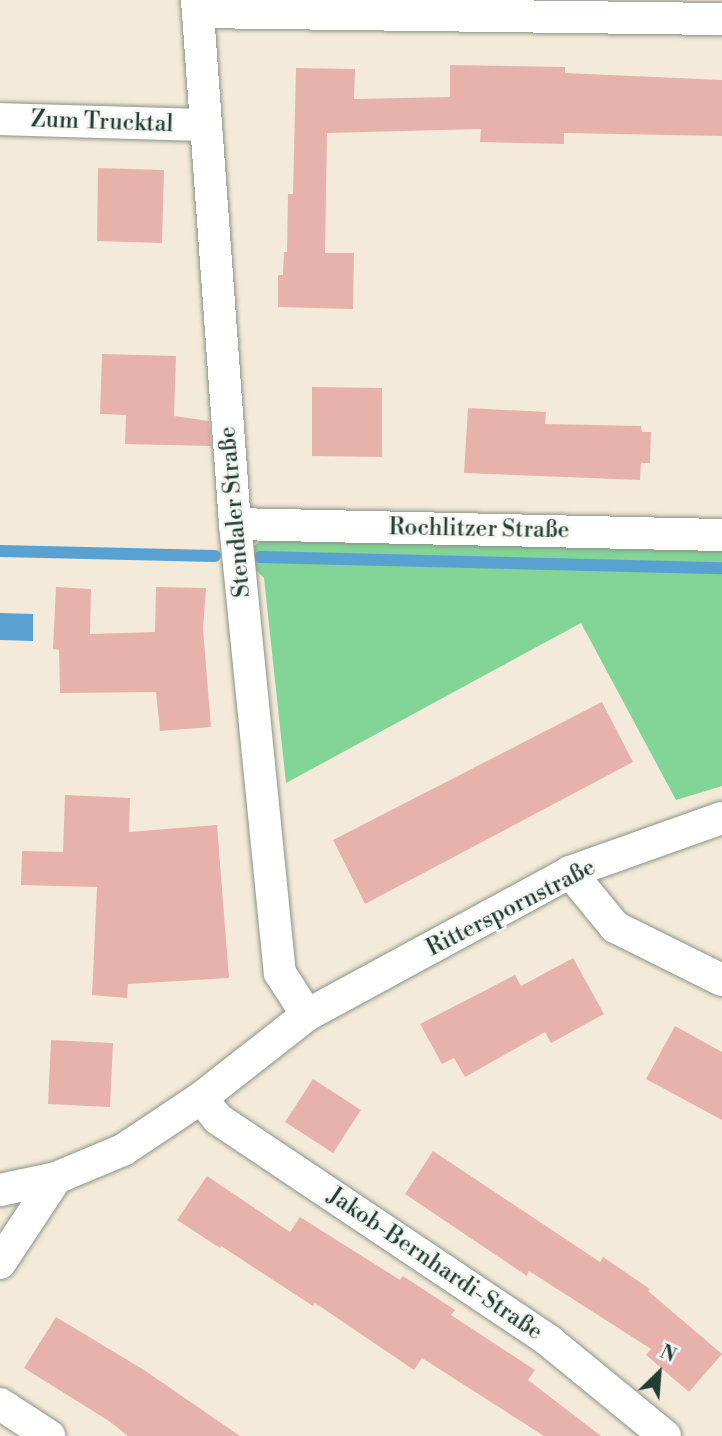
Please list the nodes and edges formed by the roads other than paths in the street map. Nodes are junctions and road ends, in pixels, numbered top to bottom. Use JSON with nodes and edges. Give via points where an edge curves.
{"nodes":[{"id":1,"x":197,"y":6,"type":"edge"},
{"id":2,"x":722,"y":19,"type":"edge"},
{"id":3,"x":0,"y":119,"type":"edge"},
{"id":4,"x":204,"y":125,"type":"junction"},
{"id":5,"x":235,"y":524,"type":"junction"},
{"id":6,"x":722,"y":535,"type":"edge"},
{"id":7,"x":722,"y":818,"type":"edge"},
{"id":8,"x":570,"y":872,"type":"junction"},
{"id":9,"x":722,"y":980,"type":"edge"},
{"id":10,"x":307,"y":1015,"type":"junction"},
{"id":11,"x":201,"y":1098,"type":"junction"},
{"id":12,"x":56,"y":1178,"type":"junction"},
{"id":13,"x":0,"y":1190,"type":"edge"},
{"id":14,"x":0,"y":1262,"type":"edge"},
{"id":15,"x":0,"y":1404,"type":"edge"},
{"id":16,"x":49,"y":1436,"type":"edge"},
{"id":17,"x":665,"y":1436,"type":"edge"}],
"edges":[{"from":1,"to":2,"type":"street"},
{"from":1,"to":4,"type":"street","name":"Stendaler Straße"},
{"from":3,"to":4,"type":"street","name":"Zum Trucktal"},
{"from":4,"to":5,"type":"street","name":"Stendaler Straße"},
{"from":5,"to":6,"type":"street","name":"Rochlitzer Straße"},
{"from":5,"to":10,"type":"street","name":"Stendaler Straße","via":[[280,973]]},
{"from":7,"to":8,"type":"street","name":"Ritterspornstraße"},
{"from":8,"to":9,"type":"street","via":[[615,927]]},
{"from":8,"to":10,"type":"street","name":"Ritterspornstraße"},
{"from":10,"to":11,"type":"street","name":"Ritterspornstraße"},
{"from":11,"to":12,"type":"street","name":"Ritterspornstraße","via":[[123,1150]]},
{"from":11,"to":17,"type":"street","name":"Jakob-Bernhardi-Straße","via":[[218,1119],[549,1340]]},
{"from":12,"to":13,"type":"street","name":"Ritterspornstraße"},
{"from":12,"to":14,"type":"street"},
{"from":15,"to":16,"type":"street"}]}
